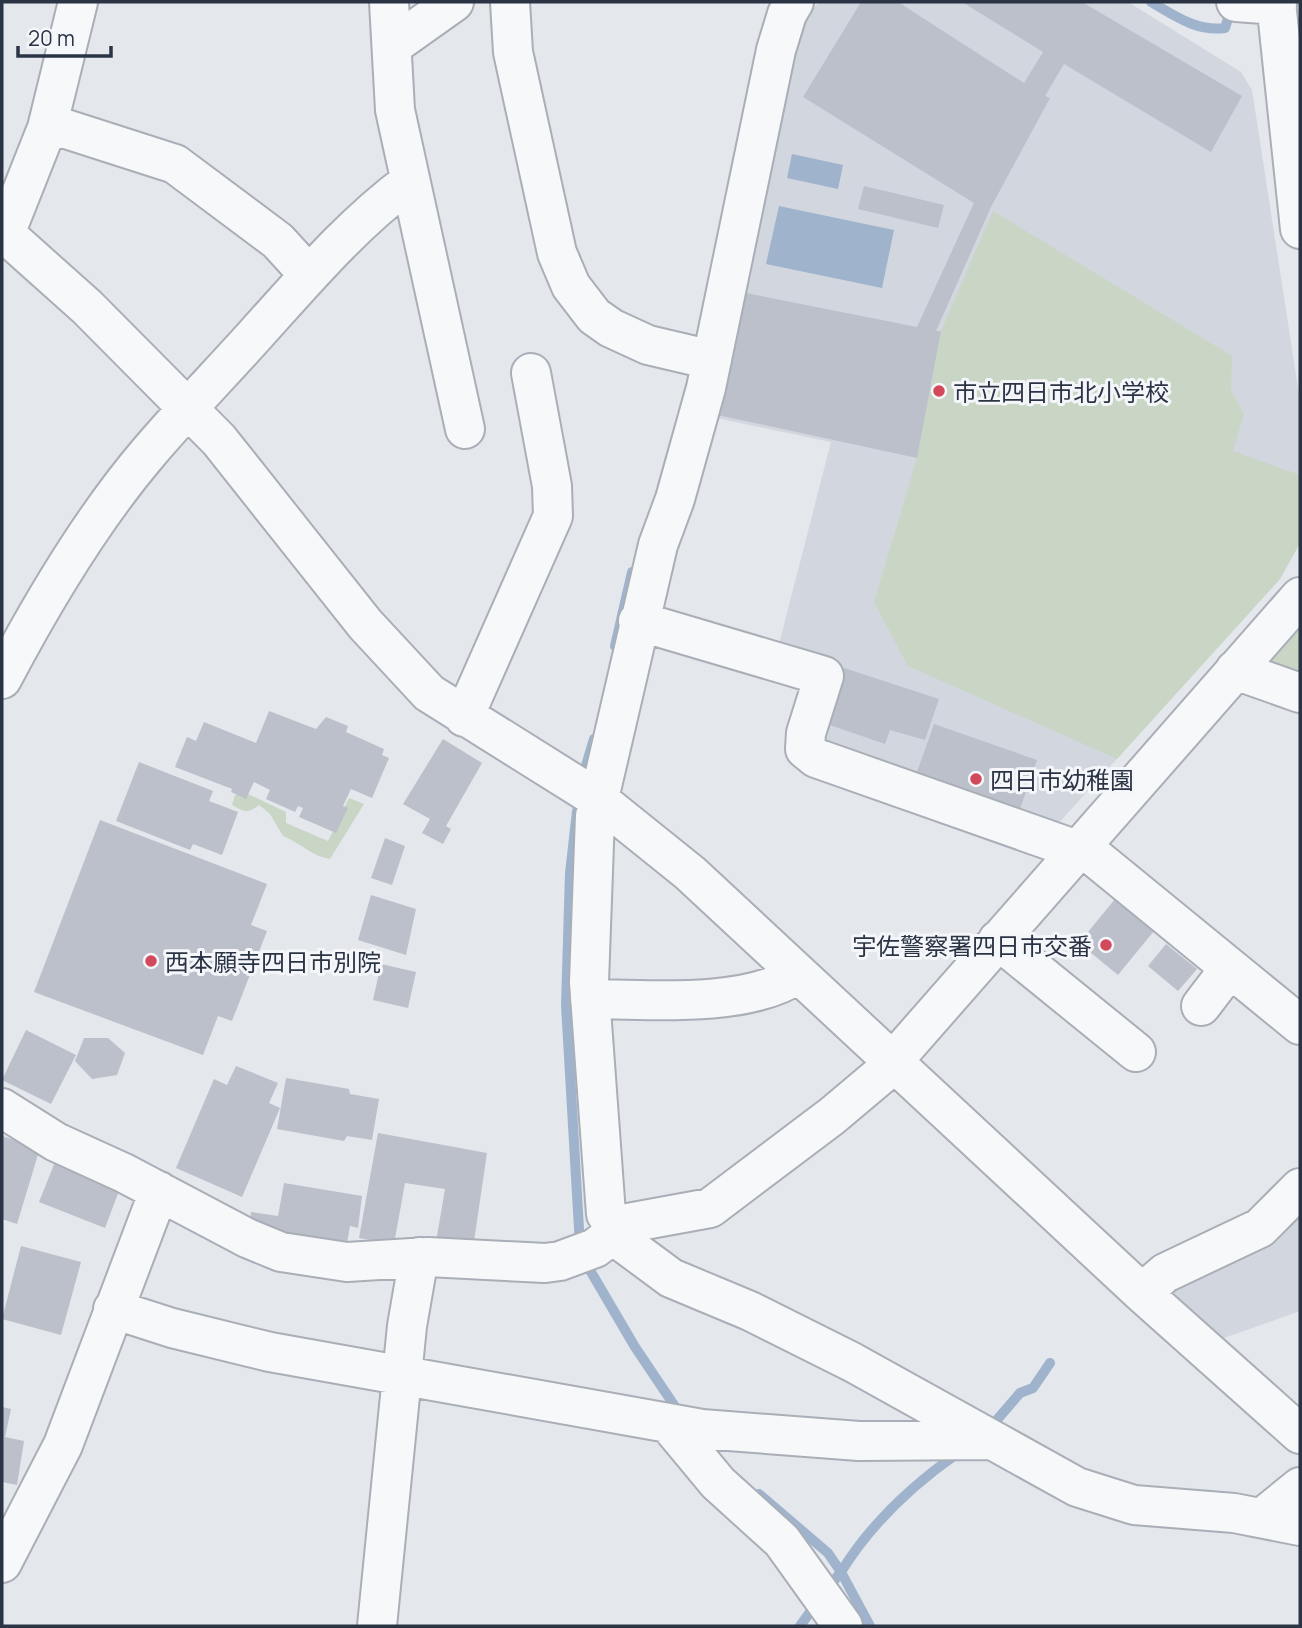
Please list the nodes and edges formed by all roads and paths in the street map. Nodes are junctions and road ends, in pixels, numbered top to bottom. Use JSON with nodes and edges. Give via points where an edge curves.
{"nodes":[{"id":1,"x":78,"y":2,"type":"edge"},
{"id":2,"x":389,"y":2,"type":"edge"},
{"id":3,"x":454,"y":2,"type":"edge"},
{"id":4,"x":510,"y":2,"type":"edge"},
{"id":5,"x":794,"y":2,"type":"edge"},
{"id":6,"x":1236,"y":2,"type":"edge"},
{"id":7,"x":1277,"y":3,"type":"edge"},
{"id":8,"x":391,"y":46,"type":"junction"},
{"id":9,"x":47,"y":128,"type":"junction"},
{"id":10,"x":409,"y":182,"type":"junction"},
{"id":11,"x":1300,"y":229,"type":"edge"},
{"id":12,"x":4,"y":232,"type":"edge"},
{"id":13,"x":309,"y":275,"type":"junction"},
{"id":14,"x":712,"y":359,"type":"junction"},
{"id":15,"x":531,"y":373,"type":"dead end"},
{"id":16,"x":189,"y":408,"type":"junction"},
{"id":17,"x":465,"y":429,"type":"dead end"},
{"id":18,"x":1300,"y":597,"type":"edge"},
{"id":19,"x":638,"y":621,"type":"junction"},
{"id":20,"x":1234,"y":670,"type":"junction"},
{"id":21,"x":2,"y":679,"type":"edge"},
{"id":22,"x":1300,"y":693,"type":"edge"},
{"id":23,"x":464,"y":717,"type":"junction"},
{"id":24,"x":586,"y":791,"type":"junction"},
{"id":25,"x":1079,"y":848,"type":"junction"},
{"id":26,"x":998,"y":940,"type":"junction"},
{"id":27,"x":1230,"y":968,"type":"junction"},
{"id":28,"x":798,"y":974,"type":"junction"},
{"id":29,"x":590,"y":999,"type":"junction"},
{"id":30,"x":1201,"y":1006,"type":"dead end"},
{"id":31,"x":1300,"y":1026,"type":"edge"},
{"id":32,"x":1136,"y":1052,"type":"dead end"},
{"id":33,"x":894,"y":1062,"type":"junction"},
{"id":34,"x":2,"y":1108,"type":"edge"},
{"id":35,"x":1300,"y":1188,"type":"edge"},
{"id":36,"x":159,"y":1191,"type":"junction"},
{"id":37,"x":615,"y":1234,"type":"junction"},
{"id":38,"x":419,"y":1257,"type":"junction"},
{"id":39,"x":1142,"y":1293,"type":"junction"},
{"id":40,"x":113,"y":1309,"type":"junction"},
{"id":41,"x":402,"y":1375,"type":"junction"},
{"id":42,"x":669,"y":1424,"type":"junction"},
{"id":43,"x":1300,"y":1434,"type":"edge"},
{"id":44,"x":991,"y":1440,"type":"junction"},
{"id":45,"x":1300,"y":1487,"type":"edge"},
{"id":46,"x":15,"y":1514,"type":"edge"},
{"id":47,"x":1263,"y":1517,"type":"junction"},
{"id":48,"x":1300,"y":1526,"type":"edge"},
{"id":49,"x":2,"y":1563,"type":"edge"},
{"id":50,"x":377,"y":1626,"type":"edge"},
{"id":51,"x":844,"y":1626,"type":"edge"}],
"edges":[{"from":1,"to":9,"type":"street"},
{"from":2,"to":8,"type":"street"},
{"from":3,"to":8,"type":"street"},
{"from":4,"to":14,"type":"street","via":[[513,52],[556,253],[571,286],[594,316],[628,337]]},
{"from":5,"to":14,"type":"street","via":[[776,50]]},
{"from":6,"to":7,"type":"street"},
{"from":7,"to":11,"type":"street"},
{"from":8,"to":10,"type":"street","via":[[395,110]]},
{"from":9,"to":12,"type":"street"},
{"from":9,"to":13,"type":"street","via":[[66,129],[174,164],[278,241]]},
{"from":10,"to":13,"type":"street","via":[[380,204]]},
{"from":10,"to":17,"type":"street"},
{"from":12,"to":16,"type":"street"},
{"from":13,"to":16,"type":"street"},
{"from":14,"to":19,"type":"street"},
{"from":15,"to":23,"type":"street","via":[[552,486],[553,516]]},
{"from":16,"to":21,"type":"street","via":[[102,515]]},
{"from":16,"to":23,"type":"street","via":[[253,480],[399,663],[429,693]]},
{"from":18,"to":20,"type":"street"},
{"from":19,"to":24,"type":"street"},
{"from":19,"to":25,"type":"street","via":[[824,676],[805,749],[816,758]]},
{"from":20,"to":22,"type":"street"},
{"from":20,"to":25,"type":"street"},
{"from":23,"to":24,"type":"street"},
{"from":24,"to":28,"type":"street","via":[[690,873]]},
{"from":24,"to":29,"type":"street"},
{"from":25,"to":26,"type":"street"},
{"from":25,"to":27,"type":"street"},
{"from":26,"to":32,"type":"street"},
{"from":26,"to":33,"type":"street"},
{"from":27,"to":30,"type":"street"},
{"from":27,"to":31,"type":"street"},
{"from":28,"to":29,"type":"street","via":[[775,986],[726,995]]},
{"from":28,"to":33,"type":"street"},
{"from":29,"to":37,"type":"street","via":[[605,1205]]},
{"from":33,"to":37,"type":"street","via":[[870,1087],[717,1203],[693,1213],[628,1223]]},
{"from":33,"to":39,"type":"street"},
{"from":34,"to":36,"type":"street","via":[[56,1142]]},
{"from":35,"to":39,"type":"street","via":[[1260,1228],[1165,1273]]},
{"from":36,"to":38,"type":"street","via":[[281,1252],[347,1262]]},
{"from":36,"to":40,"type":"street"},
{"from":37,"to":38,"type":"street","via":[[595,1248],[560,1261]]},
{"from":37,"to":44,"type":"street","via":[[671,1278],[852,1362]]},
{"from":38,"to":41,"type":"street"},
{"from":39,"to":43,"type":"street"},
{"from":40,"to":41,"type":"street","via":[[244,1346]]},
{"from":40,"to":46,"type":"street","via":[[63,1444]]},
{"from":41,"to":42,"type":"street"},
{"from":41,"to":50,"type":"street"},
{"from":42,"to":44,"type":"street","via":[[811,1439]]},
{"from":42,"to":51,"type":"street","via":[[718,1483],[782,1541]]},
{"from":44,"to":47,"type":"street","via":[[1077,1486],[1116,1501]]},
{"from":45,"to":47,"type":"street"},
{"from":46,"to":49,"type":"street"},
{"from":47,"to":48,"type":"street"}]}
